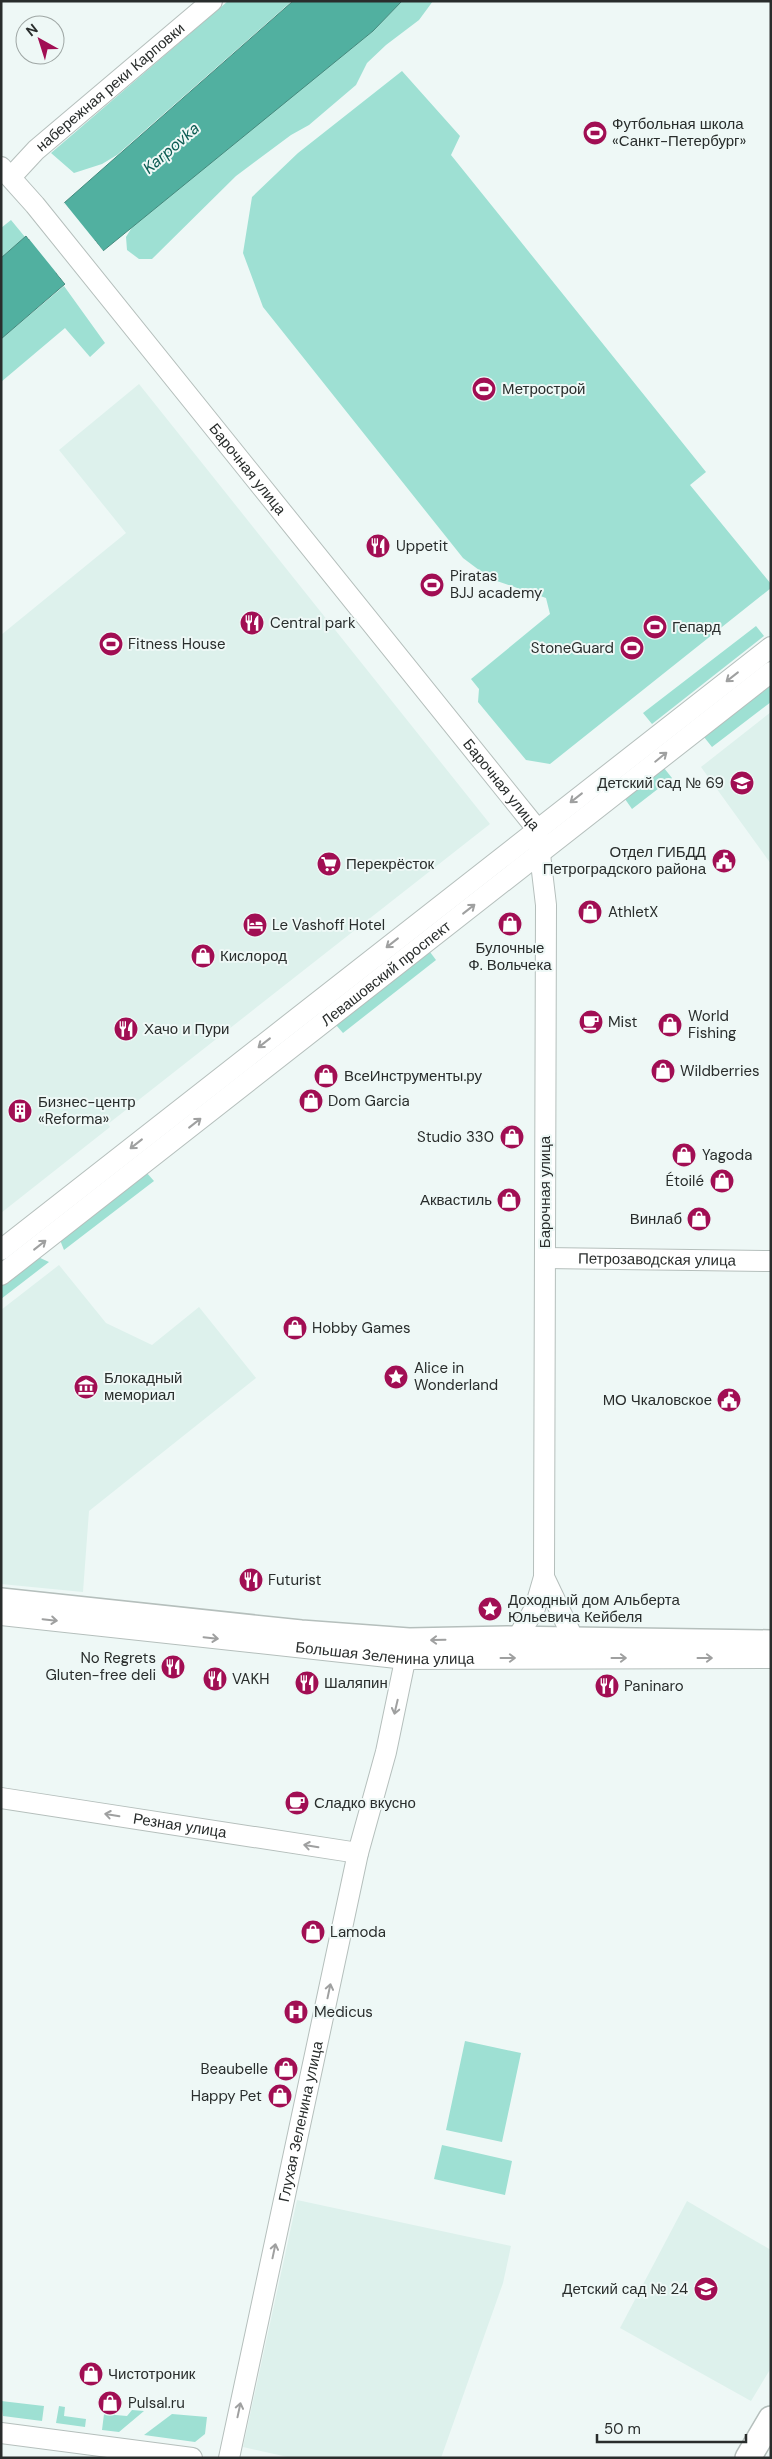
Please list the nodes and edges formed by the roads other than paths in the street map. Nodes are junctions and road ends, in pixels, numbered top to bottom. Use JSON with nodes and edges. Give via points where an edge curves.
{"nodes":[{"id":1,"x":212,"y":1,"type":"edge"},
{"id":2,"x":6,"y":172,"type":"edge"},
{"id":3,"x":771,"y":647,"type":"edge"},
{"id":4,"x":771,"y":672,"type":"edge"},
{"id":5,"x":537,"y":829,"type":"junction"},
{"id":6,"x":541,"y":852,"type":"junction"},
{"id":7,"x":1,"y":1250,"type":"edge"},
{"id":8,"x":545,"y":1258,"type":"junction"},
{"id":9,"x":771,"y":1261,"type":"edge"},
{"id":10,"x":1,"y":1275,"type":"edge"},
{"id":11,"x":544,"y":1577,"type":"junction"},
{"id":12,"x":1,"y":1601,"type":"edge"},
{"id":13,"x":1,"y":1615,"type":"edge"},
{"id":14,"x":516,"y":1640,"type":"junction"},
{"id":15,"x":575,"y":1642,"type":"junction"},
{"id":16,"x":771,"y":1643,"type":"edge"},
{"id":17,"x":408,"y":1650,"type":"junction"},
{"id":18,"x":771,"y":1658,"type":"edge"},
{"id":19,"x":1,"y":1798,"type":"edge"},
{"id":20,"x":358,"y":1853,"type":"junction"},
{"id":21,"x":771,"y":2419,"type":"edge"},
{"id":22,"x":1,"y":2433,"type":"edge"},
{"id":23,"x":192,"y":2458,"type":"edge"},
{"id":24,"x":230,"y":2458,"type":"edge"},
{"id":25,"x":748,"y":2458,"type":"edge"}],
"edges":[{"from":1,"to":2,"type":"street","name":"набережная реки Карповки"},
{"from":2,"to":5,"type":"street","name":"Барочная улица"},
{"from":3,"to":5,"type":"street","name":"Левашовский проспект","one_way":true},
{"from":6,"to":4,"type":"street","name":"Левашовский проспект","one_way":true},
{"from":5,"to":6,"type":"street","name":"Барочная улица"},
{"from":5,"to":7,"type":"street","name":"Левашовский проспект","one_way":true},
{"from":6,"to":8,"type":"street","name":"Барочная улица","via":[[546,905]]},
{"from":10,"to":6,"type":"street","name":"Левашовский проспект","one_way":true},
{"from":8,"to":9,"type":"street","name":"Петрозаводская улица"},
{"from":8,"to":11,"type":"street","name":"Барочная улица"},
{"from":11,"to":14,"type":"street","name":"Барочная улица","via":[[535,1608]]},
{"from":11,"to":15,"type":"street","name":"Барочная улица"},
{"from":12,"to":17,"type":"main road","name":"Большая Зеленина улица","via":[[301,1633]]},
{"from":13,"to":17,"type":"street","name":"Большая Зеленина улица","one_way":true},
{"from":14,"to":15,"type":"main road","name":"Большая Зеленина улица"},
{"from":14,"to":17,"type":"main road","name":"Большая Зеленина улица","one_way":true},
{"from":15,"to":16,"type":"main road","name":"Большая Зеленина улица"},
{"from":17,"to":18,"type":"street","name":"Большая Зеленина улица","one_way":true},
{"from":17,"to":20,"type":"street","name":"Глухая Зеленина улица","one_way":true,"via":[[386,1752]]},
{"from":20,"to":19,"type":"street","name":"Резная улица","one_way":true},
{"from":24,"to":20,"type":"street","name":"Глухая Зеленина улица","one_way":true},
{"from":21,"to":25,"type":"main road"},
{"from":22,"to":23,"type":"street"}]}
